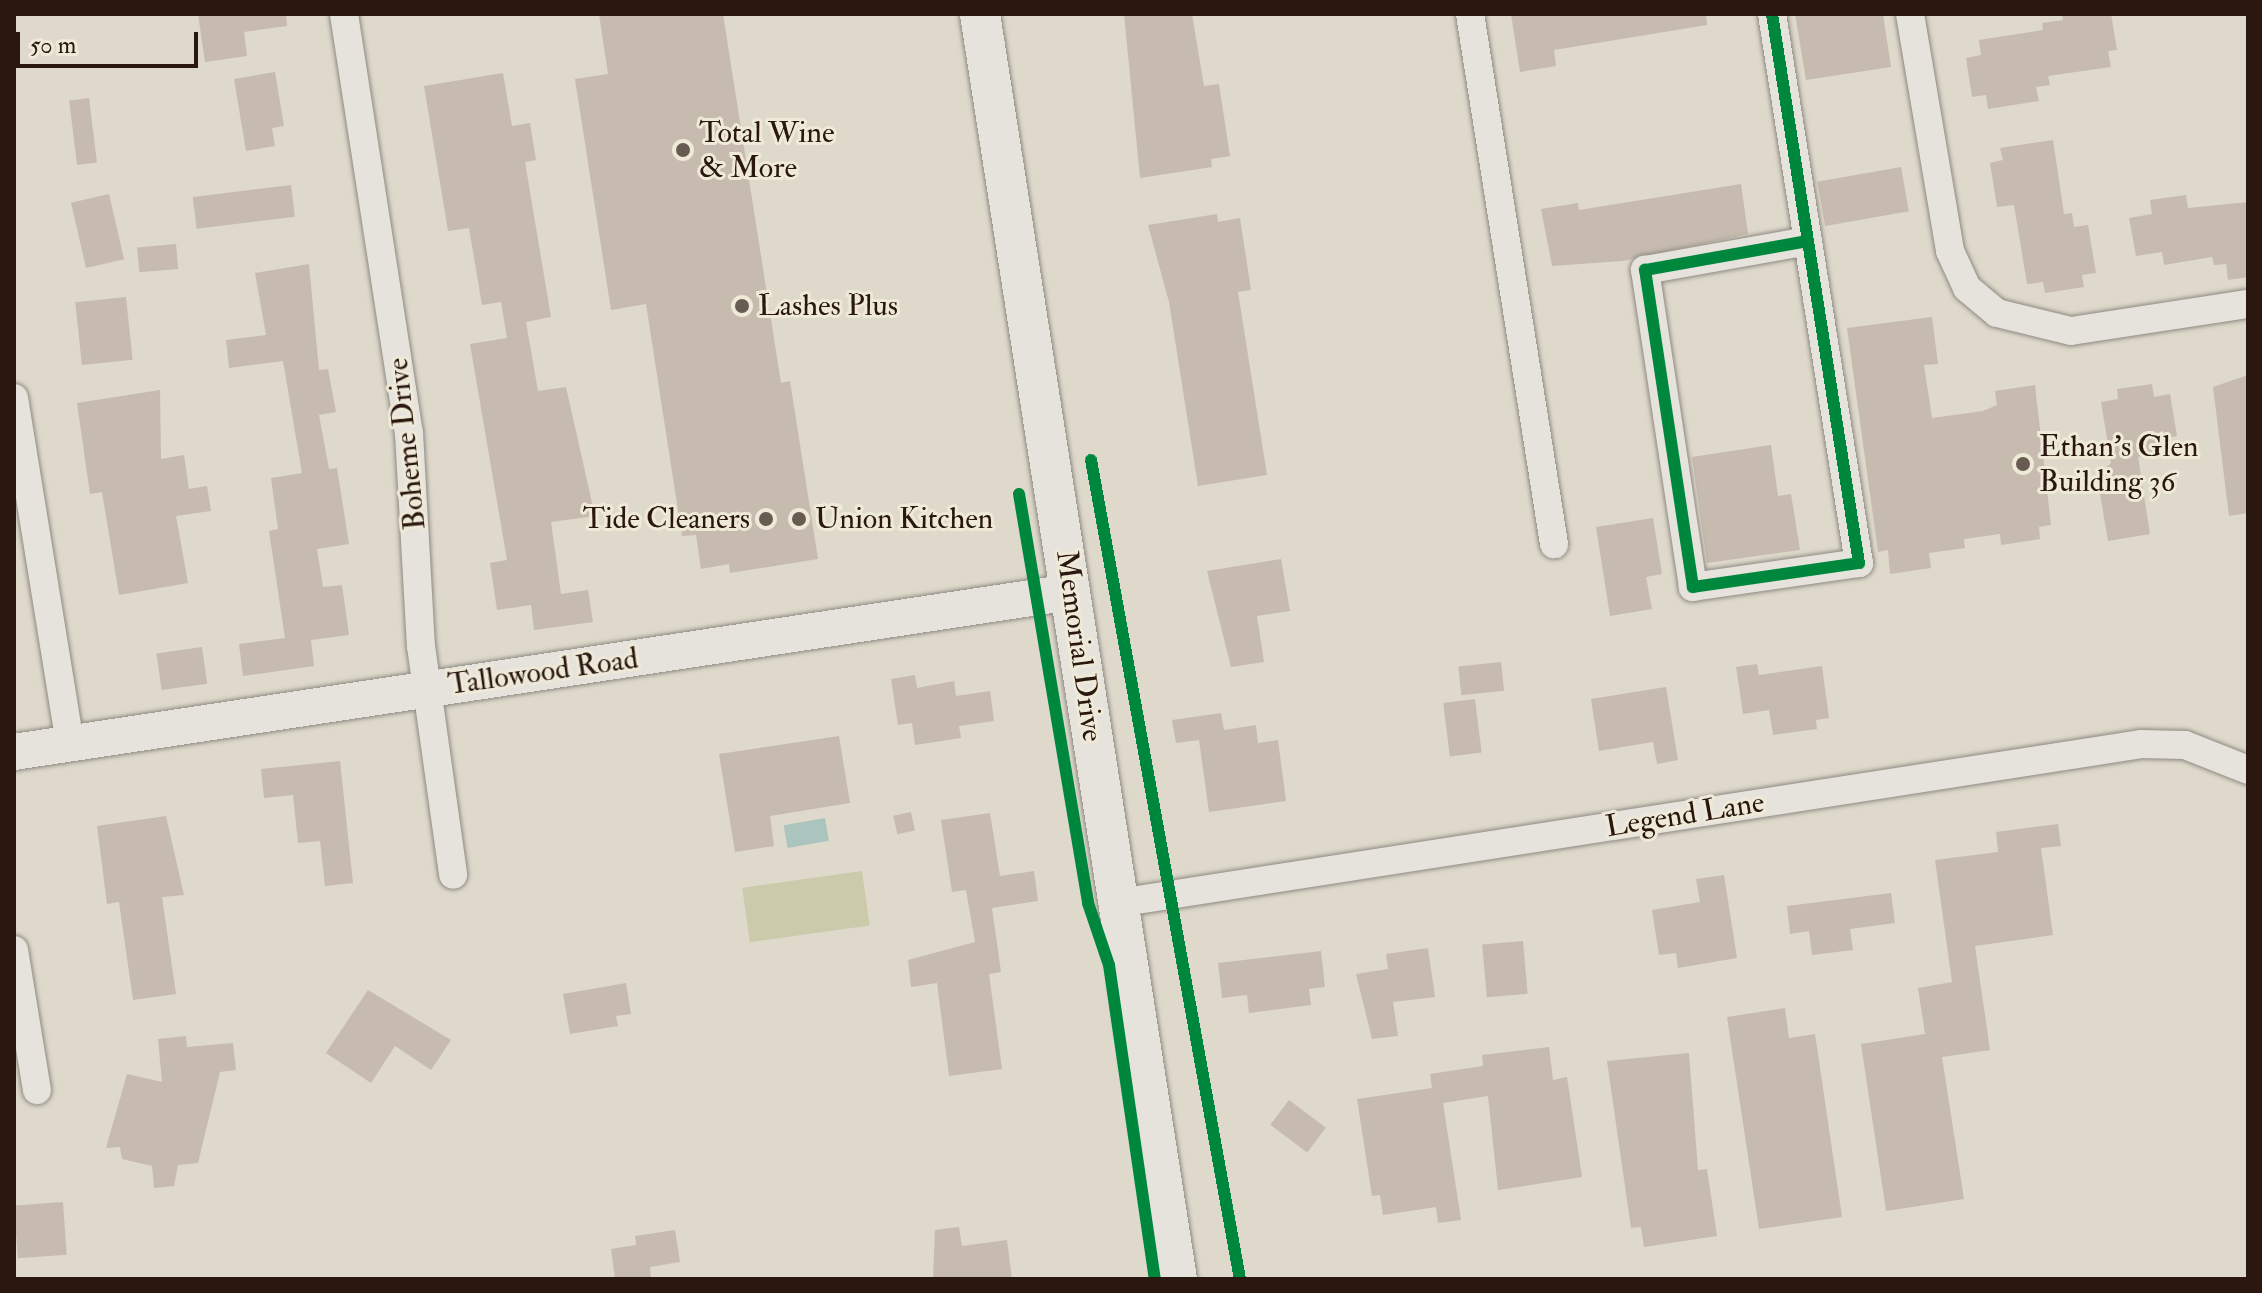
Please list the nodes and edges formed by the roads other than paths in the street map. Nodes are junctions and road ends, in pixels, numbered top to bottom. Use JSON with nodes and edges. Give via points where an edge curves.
{"nodes":[{"id":1,"x":344,"y":14,"type":"edge"},
{"id":2,"x":980,"y":14,"type":"edge"},
{"id":3,"x":1470,"y":14,"type":"edge"},
{"id":4,"x":1772,"y":14,"type":"edge"},
{"id":5,"x":1910,"y":14,"type":"edge"},
{"id":6,"x":1807,"y":241,"type":"junction"},
{"id":7,"x":2248,"y":304,"type":"edge"},
{"id":8,"x":14,"y":398,"type":"edge"},
{"id":9,"x":1554,"y":544,"type":"dead end"},
{"id":10,"x":1071,"y":592,"type":"junction"},
{"id":11,"x":428,"y":689,"type":"junction"},
{"id":12,"x":70,"y":743,"type":"junction"},
{"id":13,"x":14,"y":752,"type":"edge"},
{"id":14,"x":2248,"y":770,"type":"edge"},
{"id":15,"x":453,"y":875,"type":"dead end"},
{"id":16,"x":1118,"y":903,"type":"junction"},
{"id":17,"x":14,"y":950,"type":"edge"},
{"id":18,"x":37,"y":1090,"type":"dead end"},
{"id":19,"x":1177,"y":1279,"type":"edge"}],
"edges":[{"from":1,"to":11,"type":"street","name":"Boheme Drive","via":[[409,433]]},
{"from":2,"to":10,"type":"main road","name":"Memorial Drive"},
{"from":3,"to":9,"type":"street"},
{"from":4,"to":6,"type":"street"},
{"from":5,"to":7,"type":"street","via":[[1950,251],[1967,288],[1997,313],[2071,331]]},
{"from":6,"to":6,"type":"street","via":[[1859,563],[1693,587],[1645,270]]},
{"from":8,"to":12,"type":"street"},
{"from":10,"to":11,"type":"street","name":"Tallowood Road"},
{"from":10,"to":16,"type":"main road","name":"Memorial Drive"},
{"from":11,"to":12,"type":"street","name":"Tallowood Road"},
{"from":11,"to":15,"type":"street","name":"Boheme Drive"},
{"from":12,"to":13,"type":"street","name":"Tallowood Road"},
{"from":14,"to":16,"type":"street","name":"Legend Lane","via":[[2185,745],[2141,744]]},
{"from":16,"to":19,"type":"main road","name":"Memorial Drive"},
{"from":17,"to":18,"type":"street"}]}
